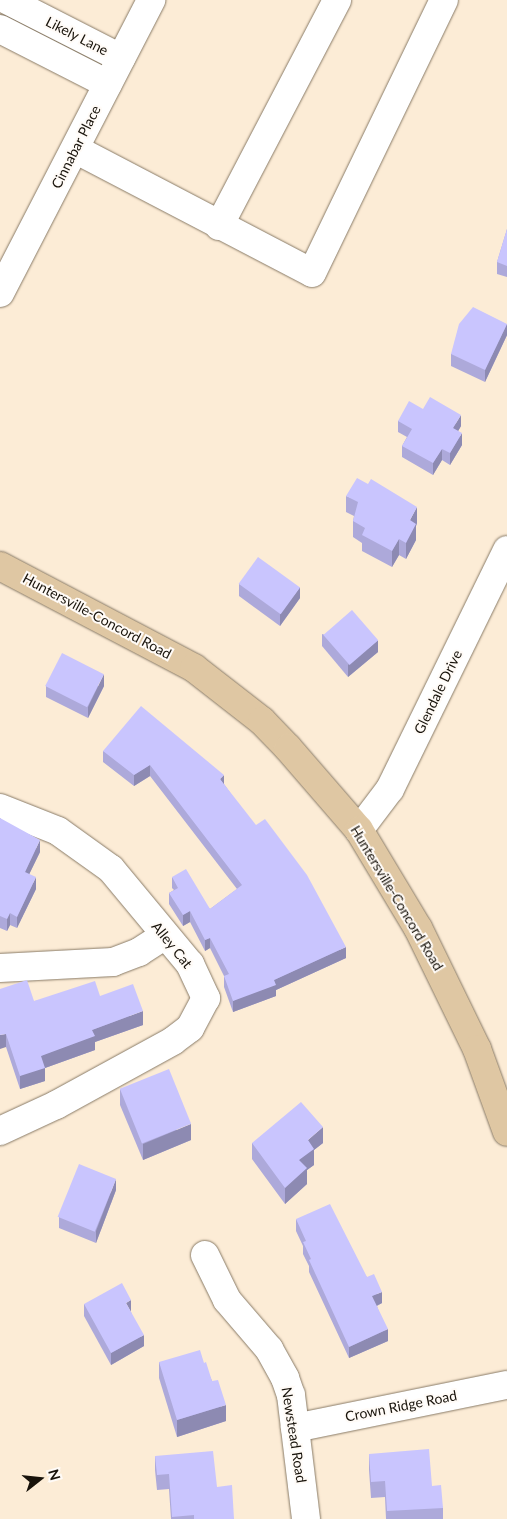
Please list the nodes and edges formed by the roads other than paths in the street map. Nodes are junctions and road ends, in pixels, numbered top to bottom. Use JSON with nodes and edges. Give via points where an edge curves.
{"nodes":[{"id":1,"x":7,"y":0,"type":"edge"},
{"id":2,"x":151,"y":0,"type":"edge"},
{"id":3,"x":337,"y":0,"type":"edge"},
{"id":4,"x":444,"y":0,"type":"edge"},
{"id":5,"x":0,"y":29,"type":"edge"},
{"id":6,"x":120,"y":58,"type":"junction"},
{"id":7,"x":108,"y":84,"type":"junction"},
{"id":8,"x":75,"y":149,"type":"junction"},
{"id":9,"x":220,"y":226,"type":"junction"},
{"id":10,"x":0,"y":293,"type":"edge"},
{"id":11,"x":507,"y":550,"type":"edge"},
{"id":12,"x":0,"y":566,"type":"edge"},
{"id":13,"x":500,"y":580,"type":"edge"},
{"id":14,"x":0,"y":808,"type":"edge"},
{"id":15,"x":360,"y":830,"type":"junction"},
{"id":16,"x":164,"y":936,"type":"junction"},
{"id":17,"x":2,"y":966,"type":"edge"},
{"id":18,"x":0,"y":1131,"type":"edge"},
{"id":19,"x":507,"y":1132,"type":"edge"},
{"id":20,"x":206,"y":1255,"type":"dead end"},
{"id":21,"x":507,"y":1385,"type":"edge"},
{"id":22,"x":296,"y":1428,"type":"junction"},
{"id":23,"x":306,"y":1519,"type":"edge"}],
"edges":[{"from":1,"to":6,"type":"street","name":"Likely Lane"},
{"from":2,"to":6,"type":"street","name":"Cinnabar Place"},
{"from":3,"to":9,"type":"street"},
{"from":4,"to":9,"type":"street","via":[[312,273]]},
{"from":5,"to":7,"type":"street","name":"Likely Lane"},
{"from":6,"to":7,"type":"street","name":"Cinnabar Place"},
{"from":7,"to":8,"type":"street","name":"Cinnabar Place"},
{"from":8,"to":9,"type":"street"},
{"from":8,"to":10,"type":"street","name":"Cinnabar Place"},
{"from":11,"to":13,"type":"street","name":"Glendale Drive"},
{"from":12,"to":15,"type":"main road","name":"Huntersville-Concord Road","via":[[100,616],[194,668],[216,684],[288,748]]},
{"from":13,"to":15,"type":"street","name":"Glendale Drive","via":[[390,789]]},
{"from":14,"to":16,"type":"street","name":"Alley Cat","via":[[58,831],[87,850],[111,869]]},
{"from":15,"to":19,"type":"main road","name":"Huntersville-Concord Road","via":[[439,966],[477,1050]]},
{"from":16,"to":17,"type":"street","via":[[140,952],[113,962]]},
{"from":16,"to":18,"type":"street","name":"Alley Cat","via":[[190,964],[206,998],[190,1028],[139,1061]]},
{"from":20,"to":22,"type":"street","name":"Newstead Road","via":[[227,1300],[269,1349],[285,1378]]},
{"from":21,"to":22,"type":"street","name":"Crown Ridge Road"},
{"from":22,"to":23,"type":"street","name":"Newstead Road"}]}
